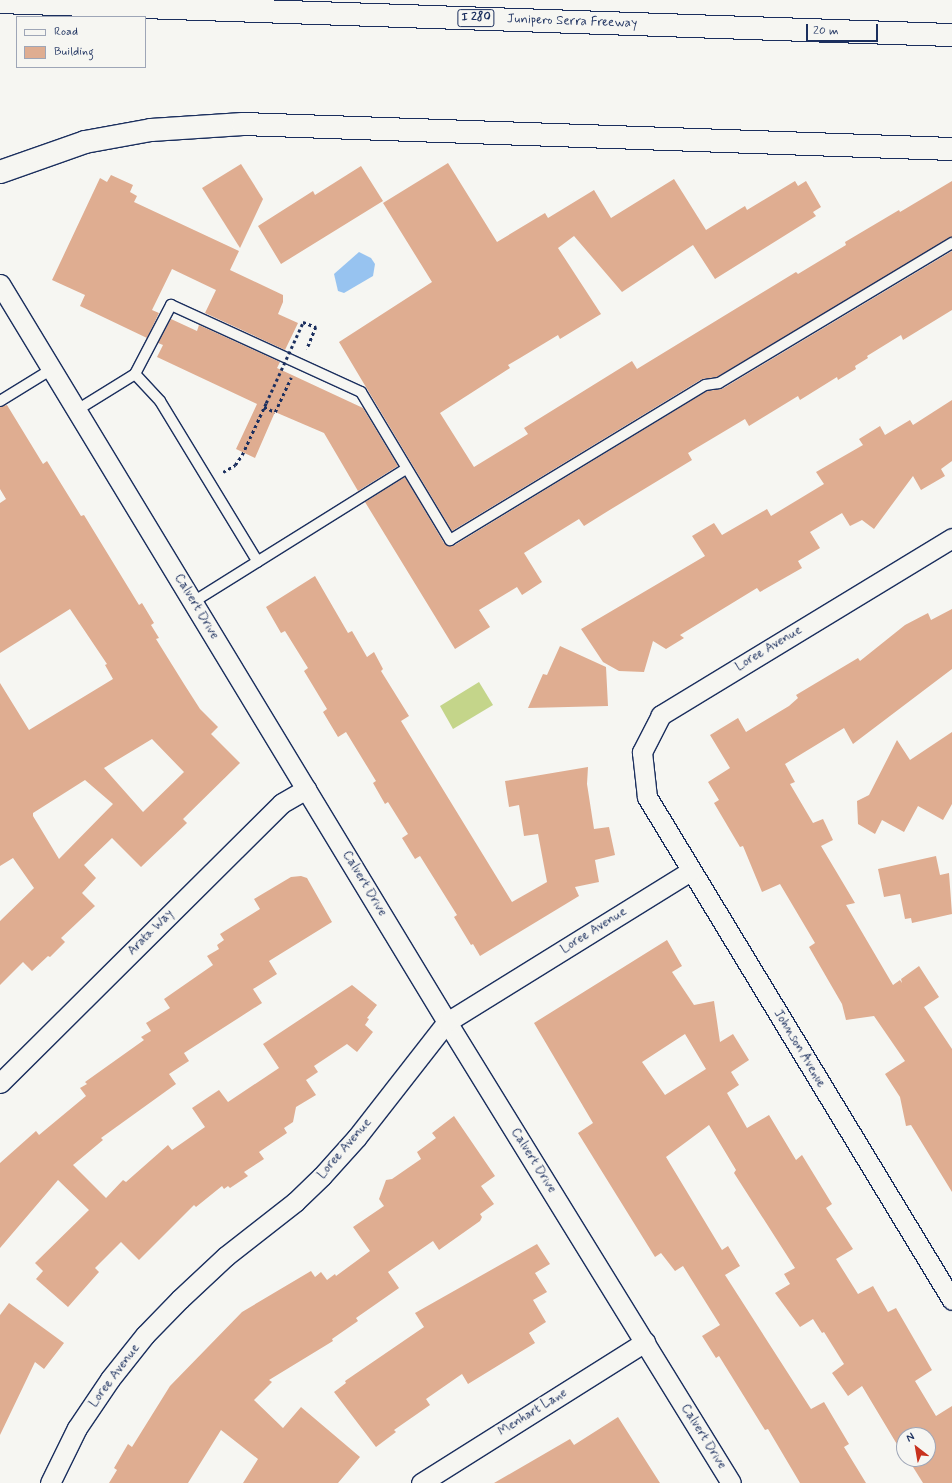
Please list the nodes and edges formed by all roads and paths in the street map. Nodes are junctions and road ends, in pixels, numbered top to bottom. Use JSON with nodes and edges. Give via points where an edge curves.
{"nodes":[{"id":1,"x":0,"y":2,"type":"edge"},
{"id":2,"x":952,"y":35,"type":"edge"},
{"id":3,"x":952,"y":149,"type":"edge"},
{"id":4,"x":0,"y":172,"type":"edge"},
{"id":5,"x":952,"y":244,"type":"edge"},
{"id":6,"x":0,"y":284,"type":"edge"},
{"id":7,"x":305,"y":353,"type":"dead end"},
{"id":8,"x":52,"y":369,"type":"junction"},
{"id":9,"x":135,"y":374,"type":"junction"},
{"id":10,"x":292,"y":377,"type":"dead end"},
{"id":11,"x":0,"y":401,"type":"edge"},
{"id":12,"x":264,"y":407,"type":"junction"},
{"id":13,"x":78,"y":410,"type":"junction"},
{"id":14,"x":235,"y":465,"type":"dead end"},
{"id":15,"x":406,"y":469,"type":"junction"},
{"id":16,"x":952,"y":538,"type":"edge"},
{"id":17,"x":258,"y":562,"type":"junction"},
{"id":18,"x":193,"y":602,"type":"junction"},
{"id":19,"x":306,"y":789,"type":"junction"},
{"id":20,"x":647,"y":798,"type":"joint"},
{"id":21,"x":691,"y":871,"type":"junction"},
{"id":22,"x":447,"y":1022,"type":"junction"},
{"id":23,"x":0,"y":1083,"type":"edge"},
{"id":24,"x":952,"y":1300,"type":"edge"},
{"id":25,"x":645,"y":1342,"type":"junction"},
{"id":26,"x":50,"y":1483,"type":"edge"},
{"id":27,"x":421,"y":1483,"type":"edge"},
{"id":28,"x":731,"y":1483,"type":"edge"}],
"edges":[{"from":1,"to":2,"type":"highway","name":"Junipero Serra Freeway","number":"I 280"},
{"from":3,"to":4,"type":"highway","via":[[243,124],[151,130],[85,142]]},
{"from":5,"to":15,"type":"lane","via":[[719,382],[706,385],[450,540]]},
{"from":6,"to":8,"type":"street","name":"Calvert Drive"},
{"from":7,"to":12,"type":"path","bridge":true,"via":[[316,327],[303,322]]},
{"from":8,"to":11,"type":"lane"},
{"from":8,"to":13,"type":"street","name":"Calvert Drive"},
{"from":9,"to":13,"type":"lane"},
{"from":9,"to":15,"type":"lane","via":[[171,305],[361,392]]},
{"from":9,"to":17,"type":"lane","via":[[160,401]]},
{"from":10,"to":12,"type":"path","via":[[275,412]]},
{"from":12,"to":14,"type":"path"},
{"from":13,"to":18,"type":"street","name":"Calvert Drive"},
{"from":15,"to":17,"type":"lane"},
{"from":16,"to":20,"type":"street","name":"Loree Avenue","via":[[661,715],[642,752]]},
{"from":17,"to":18,"type":"lane"},
{"from":18,"to":19,"type":"street","name":"Calvert Drive"},
{"from":19,"to":22,"type":"street","name":"Calvert Drive"},
{"from":19,"to":23,"type":"street","name":"Arata Way","via":[[282,802]]},
{"from":20,"to":21,"type":"street","name":"Johnson Avenue"},
{"from":21,"to":22,"type":"street","name":"Loree Avenue"},
{"from":21,"to":24,"type":"street","name":"Johnson Avenue"},
{"from":22,"to":25,"type":"street","name":"Calvert Drive"},
{"from":22,"to":26,"type":"street","name":"Loree Avenue","via":[[357,1137],[322,1176],[295,1202],[226,1256],[180,1298],[145,1335],[110,1379],[77,1428]]},
{"from":25,"to":27,"type":"street","name":"Menhart Lane"},
{"from":25,"to":28,"type":"street","name":"Calvert Drive"}]}
